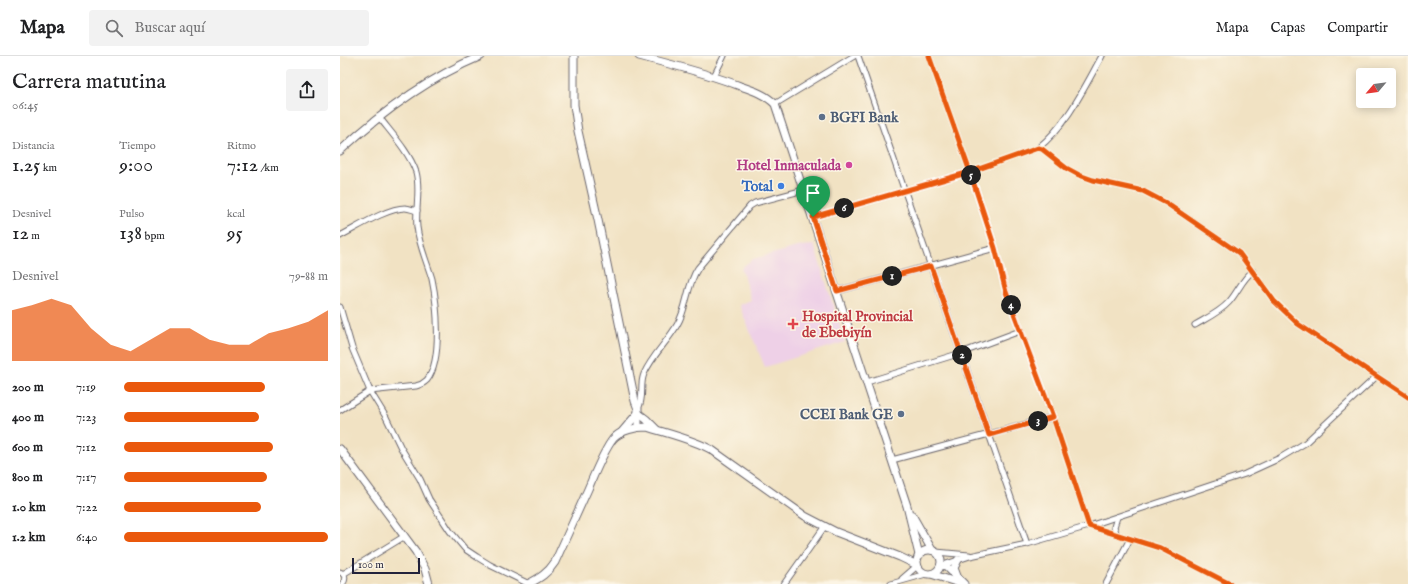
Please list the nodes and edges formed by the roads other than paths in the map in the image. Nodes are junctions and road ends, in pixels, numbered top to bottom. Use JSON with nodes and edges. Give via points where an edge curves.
{"nodes":[{"id":1,"x":481,"y":56,"type":"edge"},
{"id":2,"x":574,"y":56,"type":"edge"},
{"id":3,"x":639,"y":56,"type":"edge"},
{"id":4,"x":724,"y":56,"type":"edge"},
{"id":5,"x":854,"y":56,"type":"edge"},
{"id":6,"x":858,"y":56,"type":"edge"},
{"id":7,"x":929,"y":56,"type":"edge"},
{"id":8,"x":1102,"y":56,"type":"edge"},
{"id":9,"x":714,"y":76,"type":"junction"},
{"id":10,"x":775,"y":104,"type":"junction"},
{"id":11,"x":380,"y":117,"type":"junction"},
{"id":12,"x":1038,"y":148,"type":"junction"},
{"id":13,"x":340,"y":151,"type":"edge"},
{"id":14,"x":970,"y":172,"type":"junction"},
{"id":15,"x":804,"y":190,"type":"junction"},
{"id":16,"x":906,"y":191,"type":"junction"},
{"id":17,"x":417,"y":211,"type":"junction"},
{"id":18,"x":813,"y":217,"type":"junction"},
{"id":19,"x":340,"y":236,"type":"edge"},
{"id":20,"x":995,"y":248,"type":"junction"},
{"id":21,"x":931,"y":266,"type":"junction"},
{"id":22,"x":1253,"y":271,"type":"junction"},
{"id":23,"x":837,"y":291,"type":"junction"},
{"id":24,"x":340,"y":307,"type":"edge"},
{"id":25,"x":1195,"y":325,"type":"dead end"},
{"id":26,"x":1020,"y":331,"type":"junction"},
{"id":27,"x":961,"y":353,"type":"junction"},
{"id":28,"x":1377,"y":376,"type":"junction"},
{"id":29,"x":867,"y":382,"type":"junction"},
{"id":30,"x":370,"y":391,"type":"junction"},
{"id":31,"x":1408,"y":397,"type":"edge"},
{"id":32,"x":340,"y":410,"type":"edge"},
{"id":33,"x":638,"y":411,"type":"junction"},
{"id":34,"x":1053,"y":417,"type":"junction"},
{"id":35,"x":638,"y":427,"type":"junction"},
{"id":36,"x":657,"y":430,"type":"junction"},
{"id":37,"x":620,"y":433,"type":"junction"},
{"id":38,"x":989,"y":435,"type":"junction"},
{"id":39,"x":340,"y":449,"type":"edge"},
{"id":40,"x":892,"y":460,"type":"junction"},
{"id":41,"x":907,"y":506,"type":"junction"},
{"id":42,"x":1117,"y":517,"type":"junction"},
{"id":43,"x":825,"y":526,"type":"junction"},
{"id":44,"x":1089,"y":526,"type":"junction"},
{"id":45,"x":1117,"y":535,"type":"junction"},
{"id":46,"x":405,"y":536,"type":"junction"},
{"id":47,"x":1130,"y":539,"type":"junction"},
{"id":48,"x":1027,"y":544,"type":"junction"},
{"id":49,"x":934,"y":551,"type":"junction"},
{"id":50,"x":970,"y":556,"type":"junction"},
{"id":51,"x":958,"y":560,"type":"junction"},
{"id":52,"x":918,"y":561,"type":"junction"},
{"id":53,"x":940,"y":565,"type":"junction"},
{"id":54,"x":342,"y":573,"type":"edge"},
{"id":55,"x":928,"y":574,"type":"junction"},
{"id":56,"x":900,"y":580,"type":"junction"},
{"id":57,"x":961,"y":582,"type":"edge"},
{"id":58,"x":345,"y":583,"type":"edge"},
{"id":59,"x":429,"y":584,"type":"edge"},
{"id":60,"x":529,"y":584,"type":"edge"},
{"id":61,"x":784,"y":584,"type":"edge"},
{"id":62,"x":892,"y":584,"type":"edge"},
{"id":63,"x":1106,"y":584,"type":"edge"},
{"id":64,"x":1230,"y":584,"type":"edge"}],
"edges":[{"from":1,"to":11,"type":"street","via":[[439,76]]},
{"from":2,"to":33,"type":"street","via":[[574,105],[578,131]]},
{"from":3,"to":9,"type":"street"},
{"from":4,"to":9,"type":"street"},
{"from":5,"to":10,"type":"street"},
{"from":6,"to":16,"type":"street"},
{"from":7,"to":14,"type":"street"},
{"from":8,"to":12,"type":"street","via":[[1055,134]]},
{"from":9,"to":10,"type":"street","via":[[760,93]]},
{"from":10,"to":15,"type":"street"},
{"from":11,"to":13,"type":"street"},
{"from":11,"to":17,"type":"street","via":[[411,160],[416,172]]},
{"from":12,"to":14,"type":"street"},
{"from":12,"to":22,"type":"street","via":[[1079,175],[1143,191],[1155,197],[1235,250]]},
{"from":14,"to":16,"type":"street"},
{"from":14,"to":20,"type":"street"},
{"from":15,"to":18,"type":"street"},
{"from":15,"to":33,"type":"street","via":[[750,206],[698,268],[692,277],[678,325],[645,372],[642,402]]},
{"from":16,"to":18,"type":"street"},
{"from":16,"to":21,"type":"street"},
{"from":17,"to":19,"type":"street","via":[[398,209]]},
{"from":17,"to":30,"type":"street","via":[[420,242],[436,303],[434,364],[426,381],[416,386]]},
{"from":18,"to":23,"type":"street"},
{"from":20,"to":21,"type":"street"},
{"from":20,"to":26,"type":"street","via":[[1006,292]]},
{"from":21,"to":23,"type":"street"},
{"from":21,"to":27,"type":"street"},
{"from":22,"to":25,"type":"street","via":[[1224,307]]},
{"from":22,"to":28,"type":"street","via":[[1274,301],[1298,324]]},
{"from":23,"to":29,"type":"street"},
{"from":24,"to":30,"type":"street","via":[[352,348]]},
{"from":26,"to":27,"type":"street"},
{"from":26,"to":34,"type":"street"},
{"from":27,"to":29,"type":"street"},
{"from":27,"to":38,"type":"street"},
{"from":28,"to":31,"type":"street"},
{"from":28,"to":42,"type":"street","via":[[1306,443],[1280,458],[1245,474]]},
{"from":29,"to":40,"type":"street"},
{"from":30,"to":32,"type":"street"},
{"from":30,"to":60,"type":"street","via":[[386,416],[429,499],[456,539],[465,549],[490,565]]},
{"from":33,"to":35,"type":"street"},
{"from":33,"to":36,"type":"street"},
{"from":33,"to":37,"type":"street"},
{"from":34,"to":38,"type":"street"},
{"from":34,"to":44,"type":"street"},
{"from":35,"to":36,"type":"street"},
{"from":35,"to":37,"type":"street"},
{"from":36,"to":43,"type":"street","via":[[696,442],[712,450],[805,516]]},
{"from":37,"to":60,"type":"street","via":[[613,439],[595,472],[555,562],[548,572]]},
{"from":38,"to":40,"type":"street"},
{"from":38,"to":48,"type":"street"},
{"from":39,"to":46,"type":"street"},
{"from":40,"to":41,"type":"street"},
{"from":41,"to":49,"type":"street"},
{"from":41,"to":52,"type":"street"},
{"from":42,"to":44,"type":"street"},
{"from":42,"to":45,"type":"street","via":[[1114,527]]},
{"from":43,"to":52,"type":"street","via":[[900,557]]},
{"from":43,"to":61,"type":"street"},
{"from":44,"to":45,"type":"street"},
{"from":44,"to":48,"type":"street"},
{"from":45,"to":47,"type":"street"},
{"from":46,"to":54,"type":"street"},
{"from":46,"to":59,"type":"street","via":[[425,569]]},
{"from":47,"to":63,"type":"street"},
{"from":47,"to":64,"type":"street","via":[[1160,548]]},
{"from":48,"to":50,"type":"street"},
{"from":49,"to":50,"type":"street"},
{"from":49,"to":52,"type":"street","via":[[925,551]]},
{"from":49,"to":53,"type":"street","via":[[940,558]]},
{"from":50,"to":51,"type":"street"},
{"from":51,"to":53,"type":"street"},
{"from":51,"to":57,"type":"street","via":[[954,568]]},
{"from":52,"to":55,"type":"street","via":[[921,571]]},
{"from":52,"to":56,"type":"street"},
{"from":53,"to":55,"type":"street","via":[[937,571]]},
{"from":53,"to":57,"type":"street","via":[[946,566]]},
{"from":54,"to":58,"type":"street"},
{"from":55,"to":56,"type":"street"},
{"from":55,"to":57,"type":"street"},
{"from":56,"to":62,"type":"street"}]}
